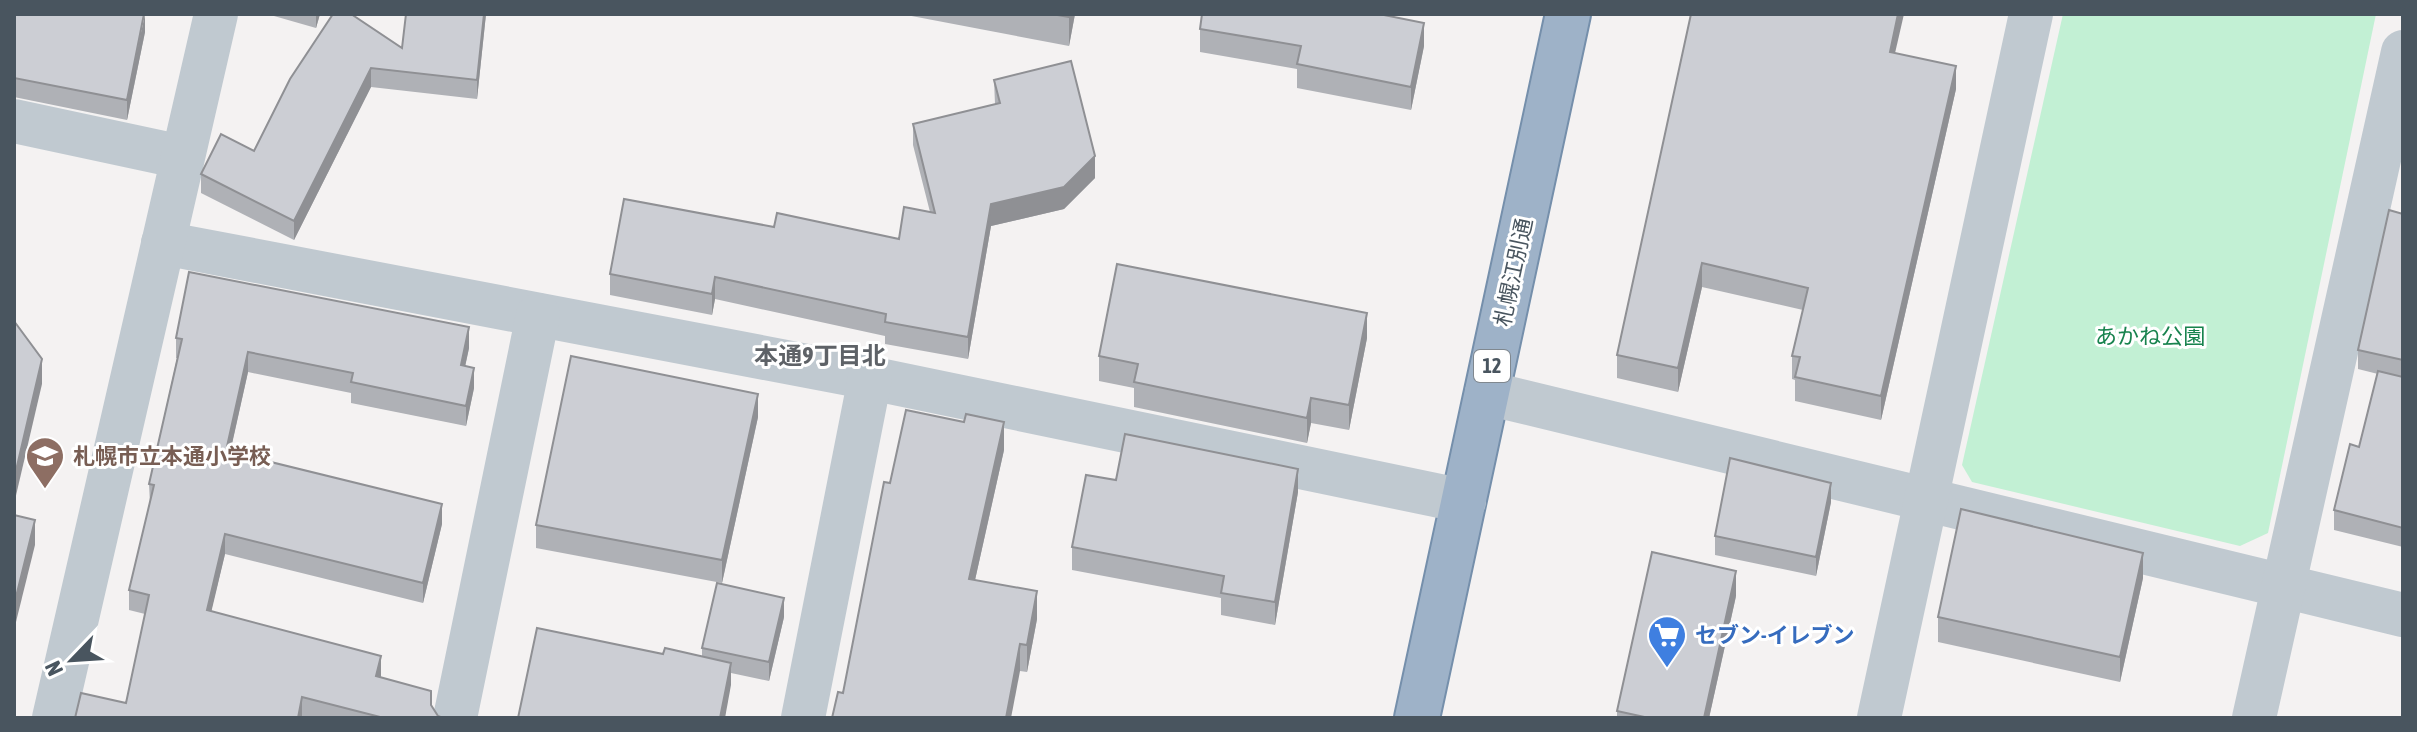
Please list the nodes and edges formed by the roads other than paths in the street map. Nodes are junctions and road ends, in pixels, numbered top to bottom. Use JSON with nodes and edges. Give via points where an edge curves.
{"nodes":[{"id":1,"x":216,"y":14,"type":"edge"},
{"id":2,"x":1568,"y":14,"type":"edge"},
{"id":3,"x":2031,"y":14,"type":"edge"},
{"id":4,"x":2403,"y":52,"type":"edge"},
{"id":5,"x":14,"y":121,"type":"edge"},
{"id":6,"x":182,"y":157,"type":"junction"},
{"id":7,"x":163,"y":243,"type":"junction"},
{"id":8,"x":538,"y":315,"type":"junction"},
{"id":9,"x":870,"y":378,"type":"junction"},
{"id":10,"x":1487,"y":393,"type":"junction"},
{"id":11,"x":1926,"y":497,"type":"junction"},
{"id":12,"x":1464,"y":501,"type":"junction"},
{"id":13,"x":2283,"y":588,"type":"junction"},
{"id":14,"x":2403,"y":615,"type":"edge"},
{"id":15,"x":54,"y":718,"type":"edge"},
{"id":16,"x":455,"y":718,"type":"edge"},
{"id":17,"x":803,"y":718,"type":"edge"},
{"id":18,"x":1417,"y":718,"type":"edge"},
{"id":19,"x":1879,"y":718,"type":"edge"},
{"id":20,"x":2254,"y":718,"type":"edge"}],
"edges":[{"from":1,"to":6,"type":"street"},
{"from":2,"to":10,"type":"highway","name":"札幌江別通","number":"12"},
{"from":3,"to":11,"type":"street"},
{"from":4,"to":13,"type":"street"},
{"from":5,"to":6,"type":"street"},
{"from":6,"to":7,"type":"street"},
{"from":7,"to":8,"type":"street"},
{"from":7,"to":15,"type":"street"},
{"from":8,"to":9,"type":"street"},
{"from":8,"to":16,"type":"street"},
{"from":9,"to":12,"type":"street"},
{"from":9,"to":17,"type":"street"},
{"from":10,"to":11,"type":"street"},
{"from":10,"to":12,"type":"highway","name":"札幌江別通","number":"12"},
{"from":11,"to":13,"type":"street"},
{"from":11,"to":19,"type":"street"},
{"from":12,"to":18,"type":"highway","name":"札幌江別通","number":"12"},
{"from":13,"to":14,"type":"street"},
{"from":13,"to":20,"type":"street"}]}
